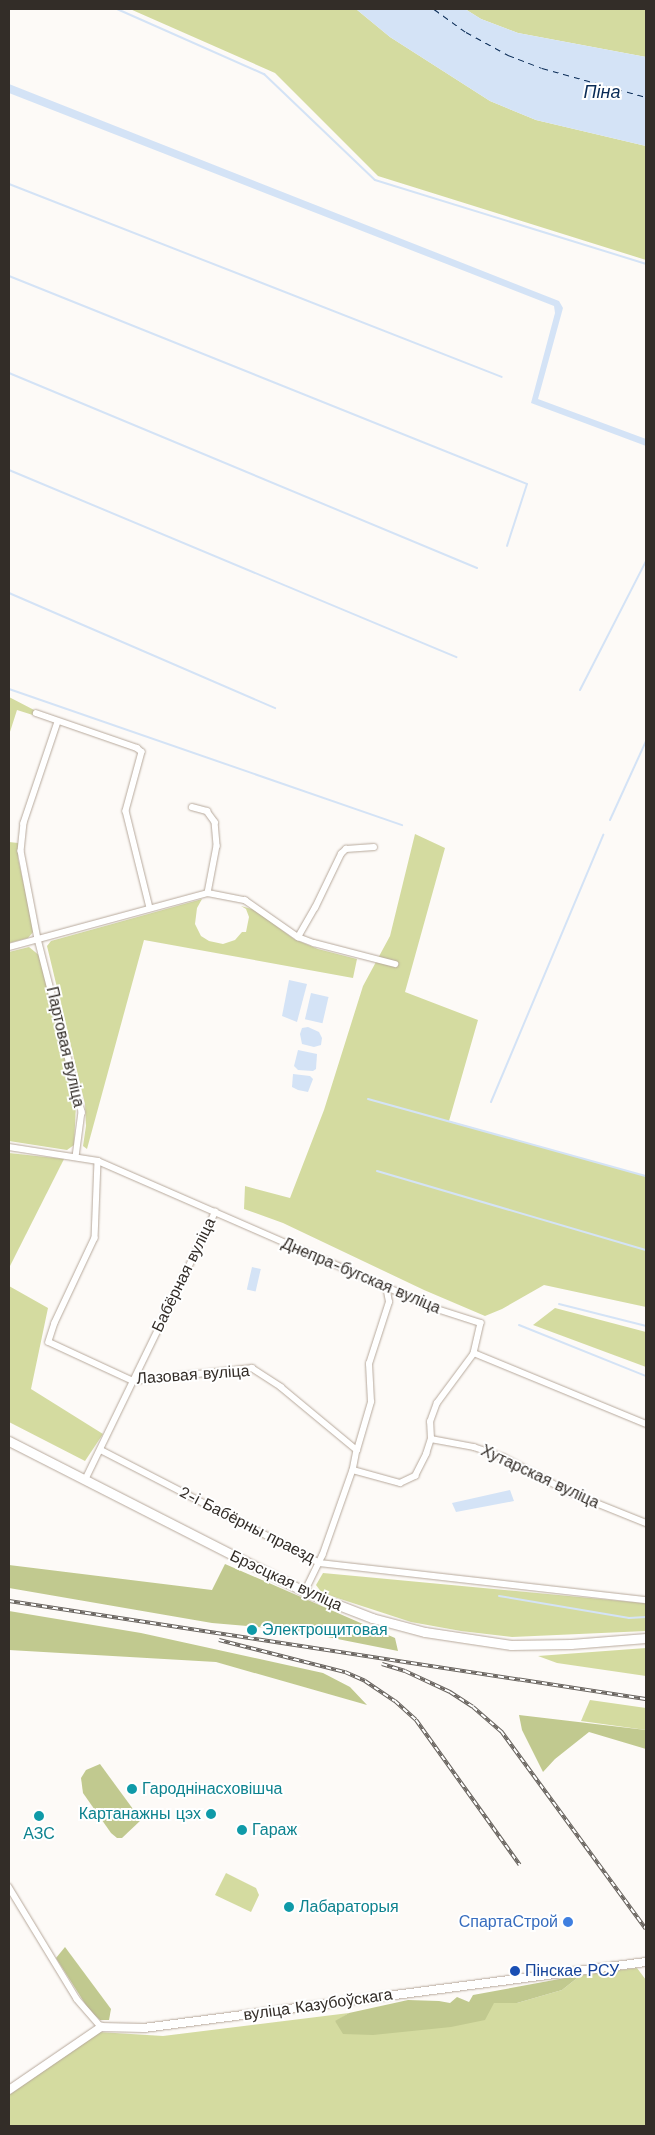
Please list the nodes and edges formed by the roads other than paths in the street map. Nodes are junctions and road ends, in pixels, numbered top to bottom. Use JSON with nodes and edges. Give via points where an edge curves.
{"nodes":[{"id":1,"x":36,"y":713,"type":"dead end"},
{"id":2,"x":58,"y":722,"type":"junction"},
{"id":3,"x":192,"y":807,"type":"dead end"},
{"id":4,"x":374,"y":847,"type":"dead end"},
{"id":5,"x":208,"y":893,"type":"junction"},
{"id":6,"x":150,"y":908,"type":"junction"},
{"id":7,"x":298,"y":936,"type":"junction"},
{"id":8,"x":38,"y":939,"type":"junction"},
{"id":9,"x":9,"y":947,"type":"edge"},
{"id":10,"x":395,"y":964,"type":"dead end"},
{"id":11,"x":9,"y":1147,"type":"edge"},
{"id":12,"x":76,"y":1157,"type":"junction"},
{"id":13,"x":98,"y":1161,"type":"junction"},
{"id":14,"x":215,"y":1212,"type":"junction"},
{"id":15,"x":386,"y":1287,"type":"junction"},
{"id":16,"x":474,"y":1353,"type":"junction"},
{"id":17,"x":132,"y":1381,"type":"junction"},
{"id":18,"x":646,"y":1424,"type":"edge"},
{"id":19,"x":431,"y":1438,"type":"junction"},
{"id":20,"x":9,"y":1441,"type":"edge"},
{"id":21,"x":101,"y":1450,"type":"junction"},
{"id":22,"x":357,"y":1450,"type":"junction"},
{"id":23,"x":353,"y":1470,"type":"junction"},
{"id":24,"x":85,"y":1480,"type":"junction"},
{"id":25,"x":646,"y":1524,"type":"edge"},
{"id":26,"x":320,"y":1563,"type":"junction"},
{"id":27,"x":305,"y":1592,"type":"junction"},
{"id":28,"x":646,"y":1600,"type":"edge"},
{"id":29,"x":646,"y":1638,"type":"edge"},
{"id":30,"x":9,"y":1887,"type":"edge"},
{"id":31,"x":646,"y":1962,"type":"edge"},
{"id":32,"x":101,"y":2027,"type":"junction"},
{"id":33,"x":9,"y":2090,"type":"edge"}],
"edges":[{"from":1,"to":2,"type":"street"},
{"from":2,"to":6,"type":"street","via":[[137,748],[142,755],[126,811]]},
{"from":2,"to":8,"type":"street","name":"Партовая вуліца","via":[[21,839],[22,860]]},
{"from":3,"to":5,"type":"street","via":[[207,811],[215,822],[217,846]]},
{"from":4,"to":7,"type":"street","via":[[346,849],[341,854]]},
{"from":5,"to":6,"type":"street"},
{"from":5,"to":7,"type":"street","via":[[245,900]]},
{"from":6,"to":8,"type":"street"},
{"from":7,"to":10,"type":"street"},
{"from":8,"to":9,"type":"street"},
{"from":8,"to":12,"type":"street","name":"Партовая вуліца","via":[[82,1112]]},
{"from":11,"to":12,"type":"street","name":"Бабёрная вуліца"},
{"from":12,"to":13,"type":"street","name":"Бабёрная вуліца"},
{"from":13,"to":14,"type":"street","name":"Бабёрная вуліца"},
{"from":13,"to":17,"type":"street","name":"Лазовая вуліца","via":[[95,1238],[49,1342]]},
{"from":14,"to":15,"type":"street","name":"Днепра-бугская вуліца"},
{"from":14,"to":17,"type":"street","name":"Бабёрная вуліца"},
{"from":15,"to":16,"type":"street","name":"Днепра-бугская вуліца","via":[[434,1308],[481,1323]]},
{"from":15,"to":22,"type":"street","via":[[389,1302],[369,1364],[371,1402]]},
{"from":16,"to":18,"type":"street"},
{"from":16,"to":19,"type":"street","name":"Днепра-бугская вуліца","via":[[437,1403],[430,1422]]},
{"from":17,"to":21,"type":"street","name":"Бабёрная вуліца"},
{"from":17,"to":22,"type":"street","name":"Лазовая вуліца","via":[[252,1368],[281,1387]]},
{"from":19,"to":23,"type":"street","via":[[415,1476],[400,1483]]},
{"from":19,"to":25,"type":"street","name":"Хутарская вуліца","via":[[503,1457],[569,1492]]},
{"from":20,"to":24,"type":"main road","name":"Брэсцкая вуліца"},
{"from":21,"to":24,"type":"street","name":"Бабёрная вуліца"},
{"from":21,"to":26,"type":"street","name":"2-і Бабёрны праезд"},
{"from":22,"to":23,"type":"street"},
{"from":23,"to":26,"type":"street","name":"2-і Бабёрны праезд"},
{"from":24,"to":27,"type":"main road","name":"Брэсцкая вуліца"},
{"from":26,"to":27,"type":"street"},
{"from":26,"to":28,"type":"street"},
{"from":27,"to":29,"type":"main road","name":"Брэсцкая вуліца","via":[[372,1618],[425,1632],[474,1640],[521,1645]]},
{"from":30,"to":32,"type":"street","via":[[77,1999]]},
{"from":31,"to":32,"type":"street","name":"вуліца Казубоўскага","via":[[144,2028]]},
{"from":32,"to":33,"type":"street"}]}
